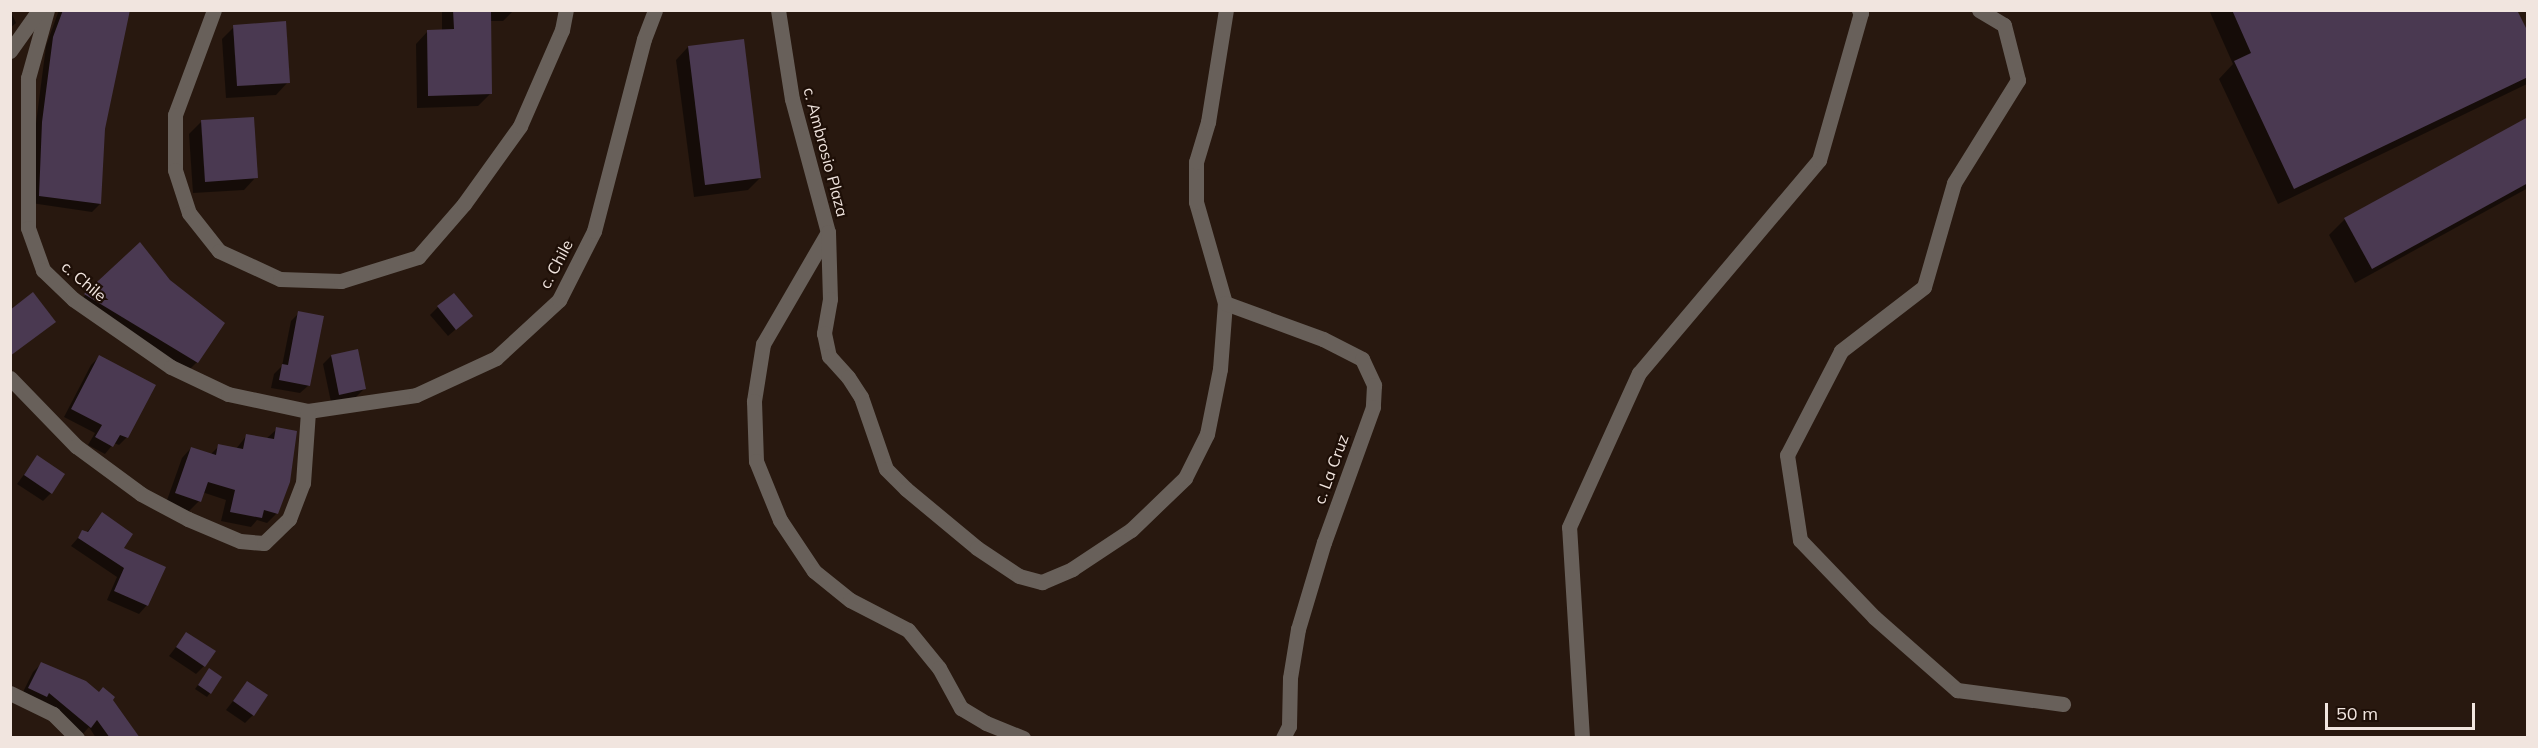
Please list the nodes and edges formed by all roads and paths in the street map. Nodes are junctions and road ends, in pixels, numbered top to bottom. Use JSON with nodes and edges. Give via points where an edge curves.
{"nodes":[{"id":1,"x":39,"y":10,"type":"edge"},
{"id":2,"x":47,"y":10,"type":"edge"},
{"id":3,"x":214,"y":10,"type":"edge"},
{"id":4,"x":566,"y":10,"type":"edge"},
{"id":5,"x":655,"y":10,"type":"edge"},
{"id":6,"x":778,"y":10,"type":"edge"},
{"id":7,"x":1226,"y":10,"type":"edge"},
{"id":8,"x":1859,"y":10,"type":"edge"},
{"id":9,"x":1979,"y":10,"type":"edge"},
{"id":10,"x":10,"y":51,"type":"edge"},
{"id":11,"x":828,"y":232,"type":"junction"},
{"id":12,"x":1225,"y":303,"type":"junction"},
{"id":13,"x":10,"y":378,"type":"edge"},
{"id":14,"x":308,"y":411,"type":"junction"},
{"id":15,"x":10,"y":693,"type":"edge"},
{"id":16,"x":2063,"y":704,"type":"dead end"},
{"id":17,"x":77,"y":738,"type":"edge"},
{"id":18,"x":1023,"y":738,"type":"edge"},
{"id":19,"x":1283,"y":738,"type":"edge"},
{"id":20,"x":1582,"y":738,"type":"edge"}],
"edges":[{"from":1,"to":10,"type":"street"},
{"from":2,"to":14,"type":"street","name":"c. Chile","via":[[28,78],[28,228],[43,270],[73,299],[171,367],[228,394]]},
{"from":3,"to":4,"type":"street","via":[[175,115],[175,170],[189,213],[219,251],[280,279],[341,281],[418,257],[464,204],[520,126],[562,30]]},
{"from":5,"to":14,"type":"street","name":"c. Chile","via":[[594,231],[559,300],[496,358],[416,395]]},
{"from":6,"to":11,"type":"street","name":"c. Ambrosio Plaza","via":[[792,99]]},
{"from":7,"to":12,"type":"street","via":[[1208,122],[1196,162],[1196,202]]},
{"from":8,"to":20,"type":"street","via":[[1819,160],[1639,372],[1569,527]]},
{"from":9,"to":16,"type":"street","via":[[2004,25],[2018,80],[1954,183],[1924,286],[1841,351],[1786,455],[1800,540],[1874,617],[1957,690]]},
{"from":11,"to":12,"type":"street","via":[[830,299],[824,333],[829,356],[861,397],[886,469],[1004,568],[1042,582],[1072,569],[1131,530],[1185,478],[1207,434],[1220,369]]},
{"from":11,"to":18,"type":"street","name":"c. Ambrosio Plaza","via":[[763,344],[754,401],[756,462],[780,520],[814,571],[850,600],[908,630],[939,668],[961,708]]},
{"from":12,"to":19,"type":"street","name":"c. La Cruz","via":[[1323,339],[1362,359],[1374,385],[1373,406],[1324,542],[1298,629],[1288,726]]},
{"from":13,"to":14,"type":"street","via":[[76,446],[141,494],[240,541],[264,543],[289,519],[303,483]]},
{"from":15,"to":17,"type":"street","via":[[53,714]]}]}
